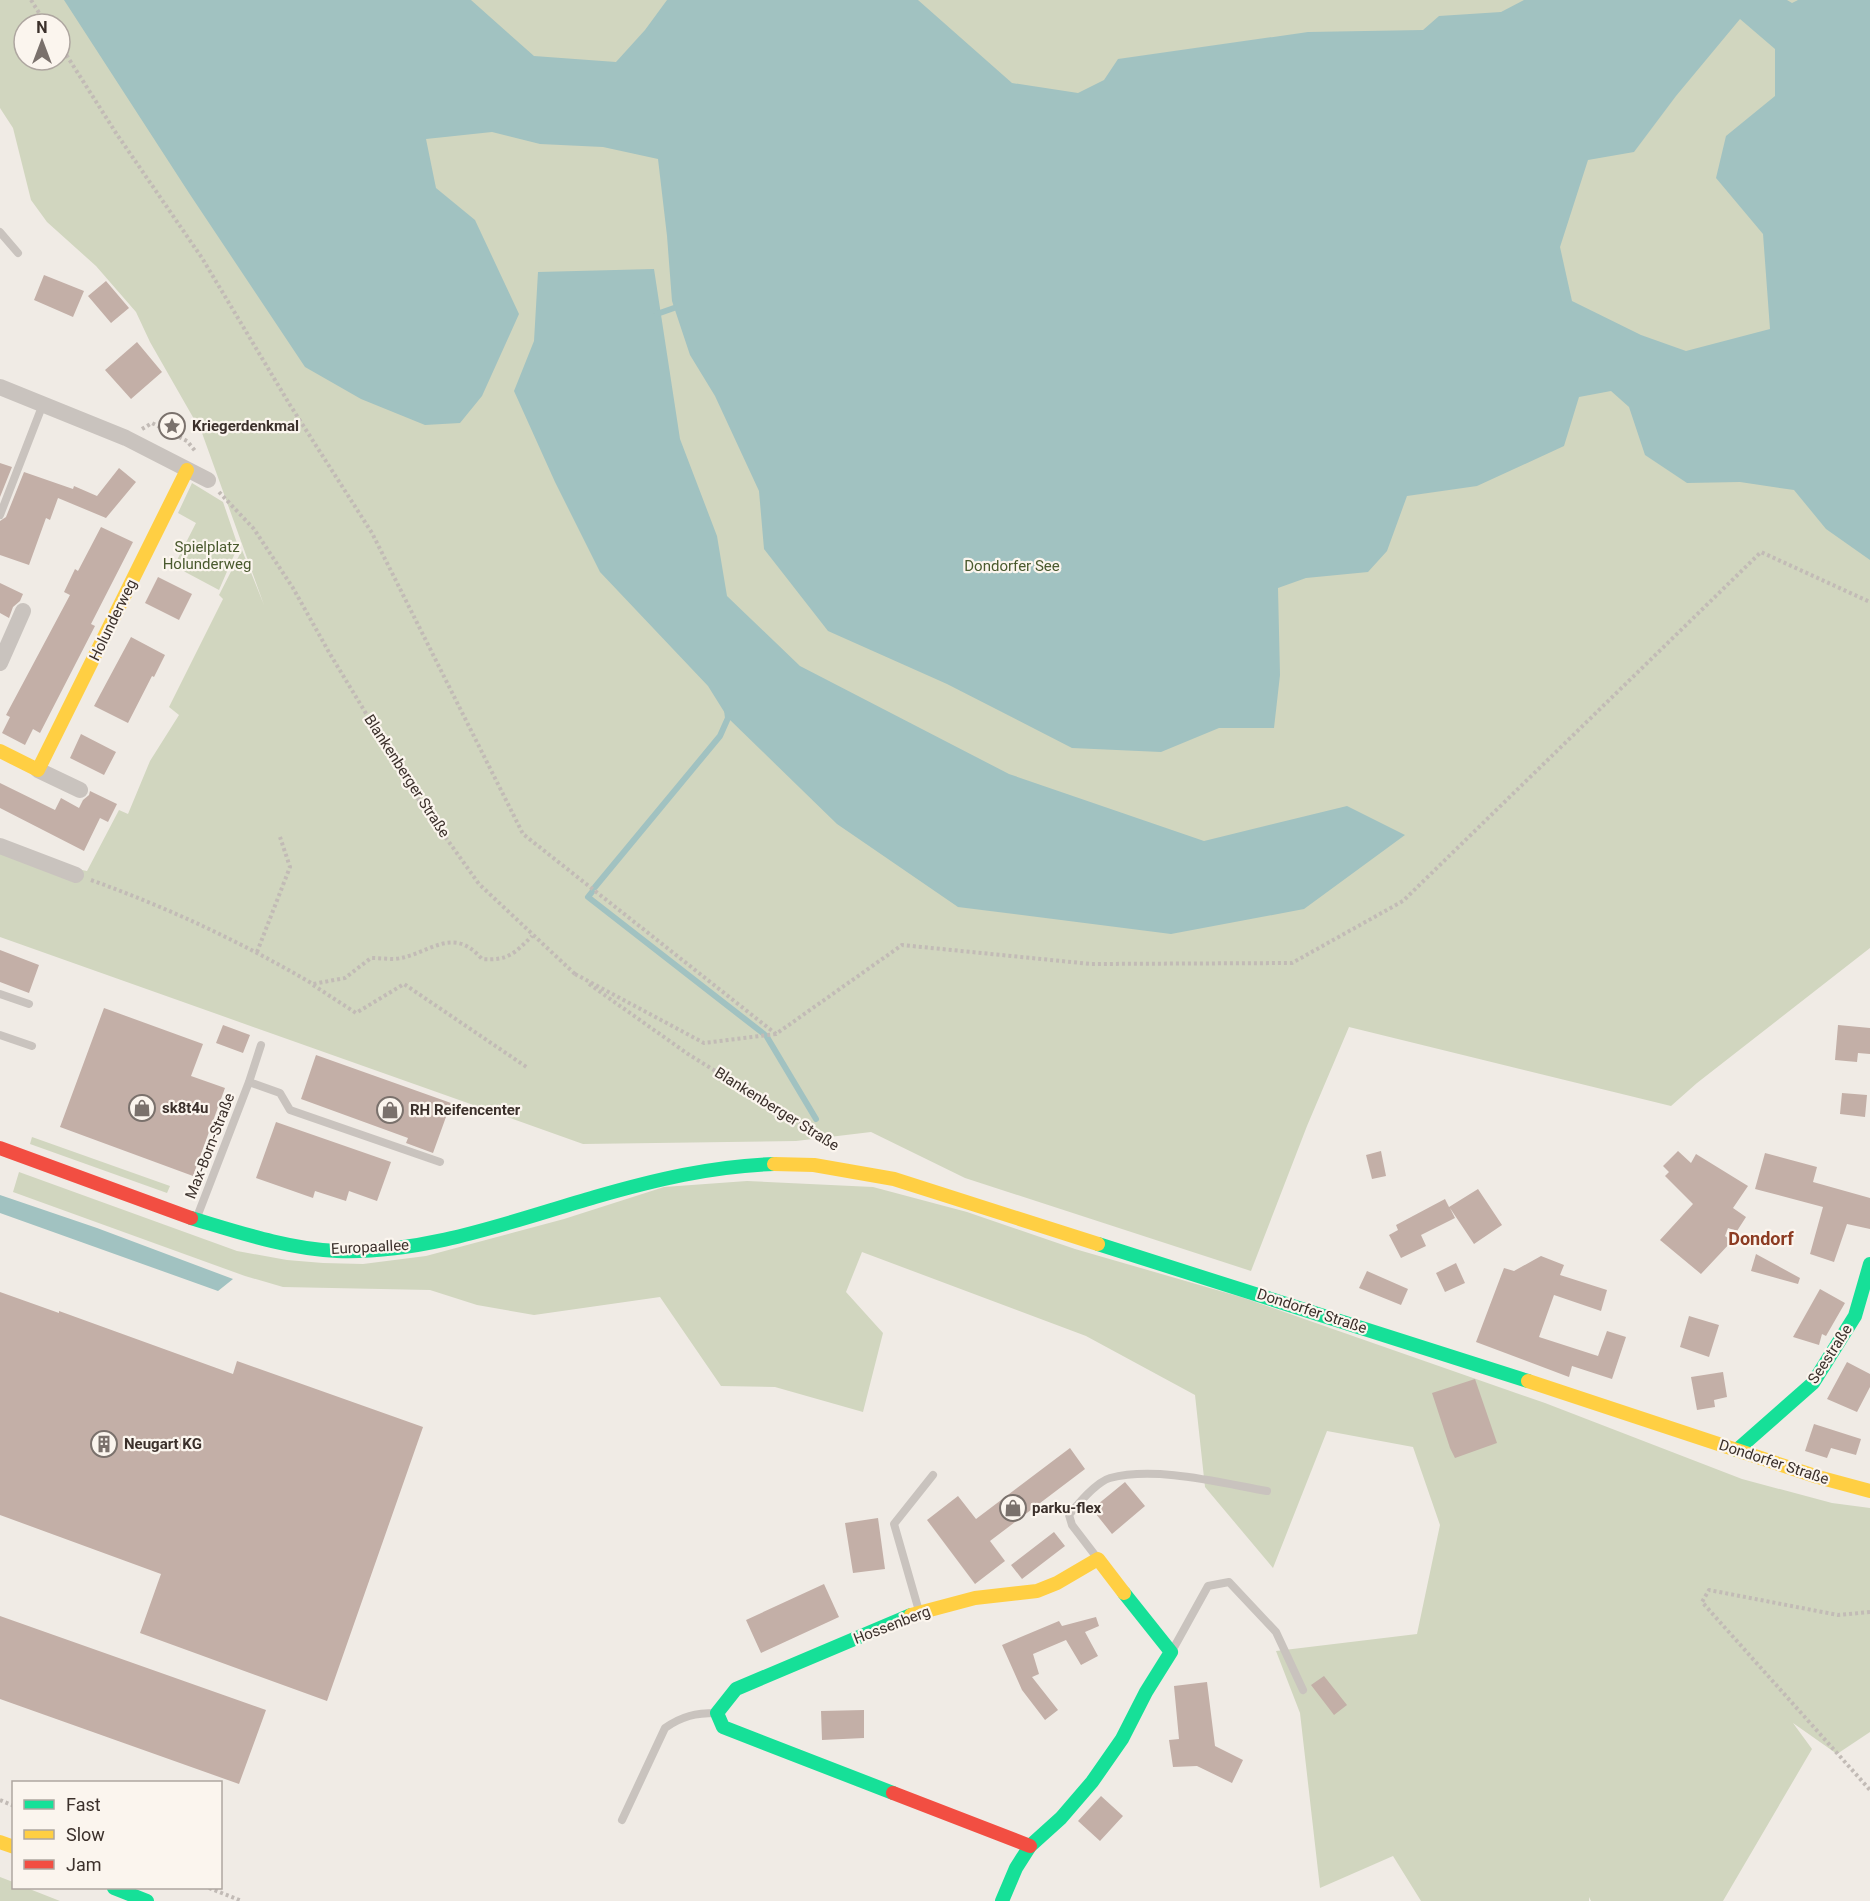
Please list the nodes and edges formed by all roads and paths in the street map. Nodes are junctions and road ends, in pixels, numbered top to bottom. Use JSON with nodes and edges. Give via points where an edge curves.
{"nodes":[{"id":1,"x":72,"y":64,"type":"edge"},
{"id":2,"x":0,"y":232,"type":"edge"},
{"id":3,"x":18,"y":253,"type":"dead end"},
{"id":4,"x":0,"y":387,"type":"edge"},
{"id":5,"x":43,"y":404,"type":"junction"},
{"id":6,"x":187,"y":470,"type":"junction"},
{"id":7,"x":208,"y":480,"type":"joint"},
{"id":8,"x":0,"y":515,"type":"edge"},
{"id":9,"x":1870,"y":602,"type":"edge"},
{"id":10,"x":23,"y":611,"type":"dead end"},
{"id":11,"x":0,"y":663,"type":"edge"},
{"id":12,"x":0,"y":750,"type":"edge"},
{"id":13,"x":38,"y":770,"type":"junction"},
{"id":14,"x":80,"y":790,"type":"dead end"},
{"id":15,"x":279,"y":837,"type":"dead end"},
{"id":16,"x":0,"y":846,"type":"edge"},
{"id":17,"x":76,"y":875,"type":"joint"},
{"id":18,"x":532,"y":936,"type":"junction"},
{"id":19,"x":257,"y":952,"type":"junction"},
{"id":20,"x":574,"y":974,"type":"junction"},
{"id":21,"x":313,"y":984,"type":"junction"},
{"id":22,"x":0,"y":994,"type":"edge"},
{"id":23,"x":29,"y":1004,"type":"dead end"},
{"id":24,"x":776,"y":1034,"type":"junction"},
{"id":25,"x":0,"y":1035,"type":"edge"},
{"id":26,"x":261,"y":1045,"type":"dead end"},
{"id":27,"x":32,"y":1046,"type":"dead end"},
{"id":28,"x":528,"y":1068,"type":"dead end"},
{"id":29,"x":249,"y":1082,"type":"junction"},
{"id":30,"x":836,"y":1146,"type":"dead end"},
{"id":31,"x":0,"y":1148,"type":"edge"},
{"id":32,"x":440,"y":1162,"type":"dead end"},
{"id":33,"x":748,"y":1166,"type":"joint"},
{"id":34,"x":196,"y":1221,"type":"junction"},
{"id":35,"x":1870,"y":1264,"type":"edge"},
{"id":36,"x":1737,"y":1450,"type":"junction"},
{"id":37,"x":933,"y":1475,"type":"dead end"},
{"id":38,"x":1267,"y":1491,"type":"dead end"},
{"id":39,"x":1870,"y":1491,"type":"edge"},
{"id":40,"x":1098,"y":1559,"type":"junction"},
{"id":41,"x":919,"y":1612,"type":"junction"},
{"id":42,"x":1870,"y":1612,"type":"edge"},
{"id":43,"x":1171,"y":1652,"type":"junction"},
{"id":44,"x":1303,"y":1690,"type":"dead end"},
{"id":45,"x":717,"y":1713,"type":"junction"},
{"id":46,"x":1870,"y":1790,"type":"edge"},
{"id":47,"x":622,"y":1820,"type":"dead end"},
{"id":48,"x":1030,"y":1846,"type":"junction"},
{"id":49,"x":119,"y":1889,"type":"edge"},
{"id":50,"x":214,"y":1889,"type":"edge"},
{"id":51,"x":147,"y":1901,"type":"edge"},
{"id":52,"x":242,"y":1901,"type":"edge"},
{"id":53,"x":1002,"y":1901,"type":"edge"}],
"edges":[{"from":1,"to":24,"type":"path","via":[[202,258],[372,533],[523,834]]},
{"from":2,"to":3,"type":"lane"},
{"from":4,"to":5,"type":"street"},
{"from":5,"to":6,"type":"street","via":[[126,438]]},
{"from":5,"to":8,"type":"lane"},
{"from":6,"to":7,"type":"street"},
{"from":6,"to":13,"type":"main road","name":"Holunderweg"},
{"from":7,"to":18,"type":"path","name":"Blankenberger Straße","via":[[254,529],[293,588],[416,796],[479,884]]},
{"from":9,"to":24,"type":"path","via":[[1761,552],[1403,901],[1292,963],[1091,964],[902,945]]},
{"from":10,"to":11,"type":"street"},
{"from":12,"to":13,"type":"main road"},
{"from":13,"to":14,"type":"street"},
{"from":15,"to":19,"type":"path","via":[[290,867]]},
{"from":16,"to":17,"type":"street"},
{"from":17,"to":19,"type":"path","via":[[153,903]]},
{"from":18,"to":20,"type":"path","name":"Blankenberger Straße"},
{"from":18,"to":21,"type":"path","via":[[516,952],[499,961],[482,959],[473,948],[450,942],[396,959],[371,958],[345,978]]},
{"from":19,"to":21,"type":"path"},
{"from":20,"to":24,"type":"path","via":[[704,1043]]},
{"from":20,"to":30,"type":"path","name":"Blankenberger Straße","via":[[688,1054]]},
{"from":21,"to":28,"type":"path","via":[[356,1013],[404,984]]},
{"from":22,"to":23,"type":"lane"},
{"from":25,"to":27,"type":"lane"},
{"from":26,"to":29,"type":"lane","name":"Max-Born-Straße"},
{"from":29,"to":32,"type":"lane","name":"Max-Born-Straße","via":[[280,1093],[290,1110]]},
{"from":29,"to":34,"type":"lane","name":"Max-Born-Straße"},
{"from":31,"to":34,"type":"main road","name":"Europaallee"},
{"from":33,"to":34,"type":"main road","name":"Europaallee","via":[[680,1175],[433,1242],[387,1248],[340,1251],[295,1247]]},
{"from":33,"to":36,"type":"main road","name":"Dondorfer Straße","via":[[804,1164],[894,1179]]},
{"from":35,"to":36,"type":"main road","name":"Seestraße","via":[[1855,1316],[1813,1383]]},
{"from":36,"to":39,"type":"main road","name":"Dondorfer Straße"},
{"from":37,"to":41,"type":"lane","via":[[894,1524]]},
{"from":38,"to":40,"type":"lane","via":[[1182,1476],[1144,1474],[1108,1478],[1069,1515]]},
{"from":40,"to":41,"type":"main road","name":"Hossenberg","via":[[1037,1591],[975,1598]]},
{"from":40,"to":43,"type":"main road"},
{"from":41,"to":45,"type":"main road","name":"Hossenberg","via":[[736,1689]]},
{"from":42,"to":46,"type":"path","via":[[1838,1615],[1709,1590],[1702,1602]]},
{"from":43,"to":44,"type":"lane","via":[[1208,1586],[1229,1582],[1276,1632]]},
{"from":43,"to":48,"type":"main road","via":[[1122,1739],[1092,1782]]},
{"from":45,"to":47,"type":"lane","via":[[697,1713],[665,1728]]},
{"from":45,"to":48,"type":"main road","via":[[723,1727]]},
{"from":48,"to":53,"type":"main road"},
{"from":49,"to":51,"type":"main road"},
{"from":50,"to":52,"type":"path"}]}
